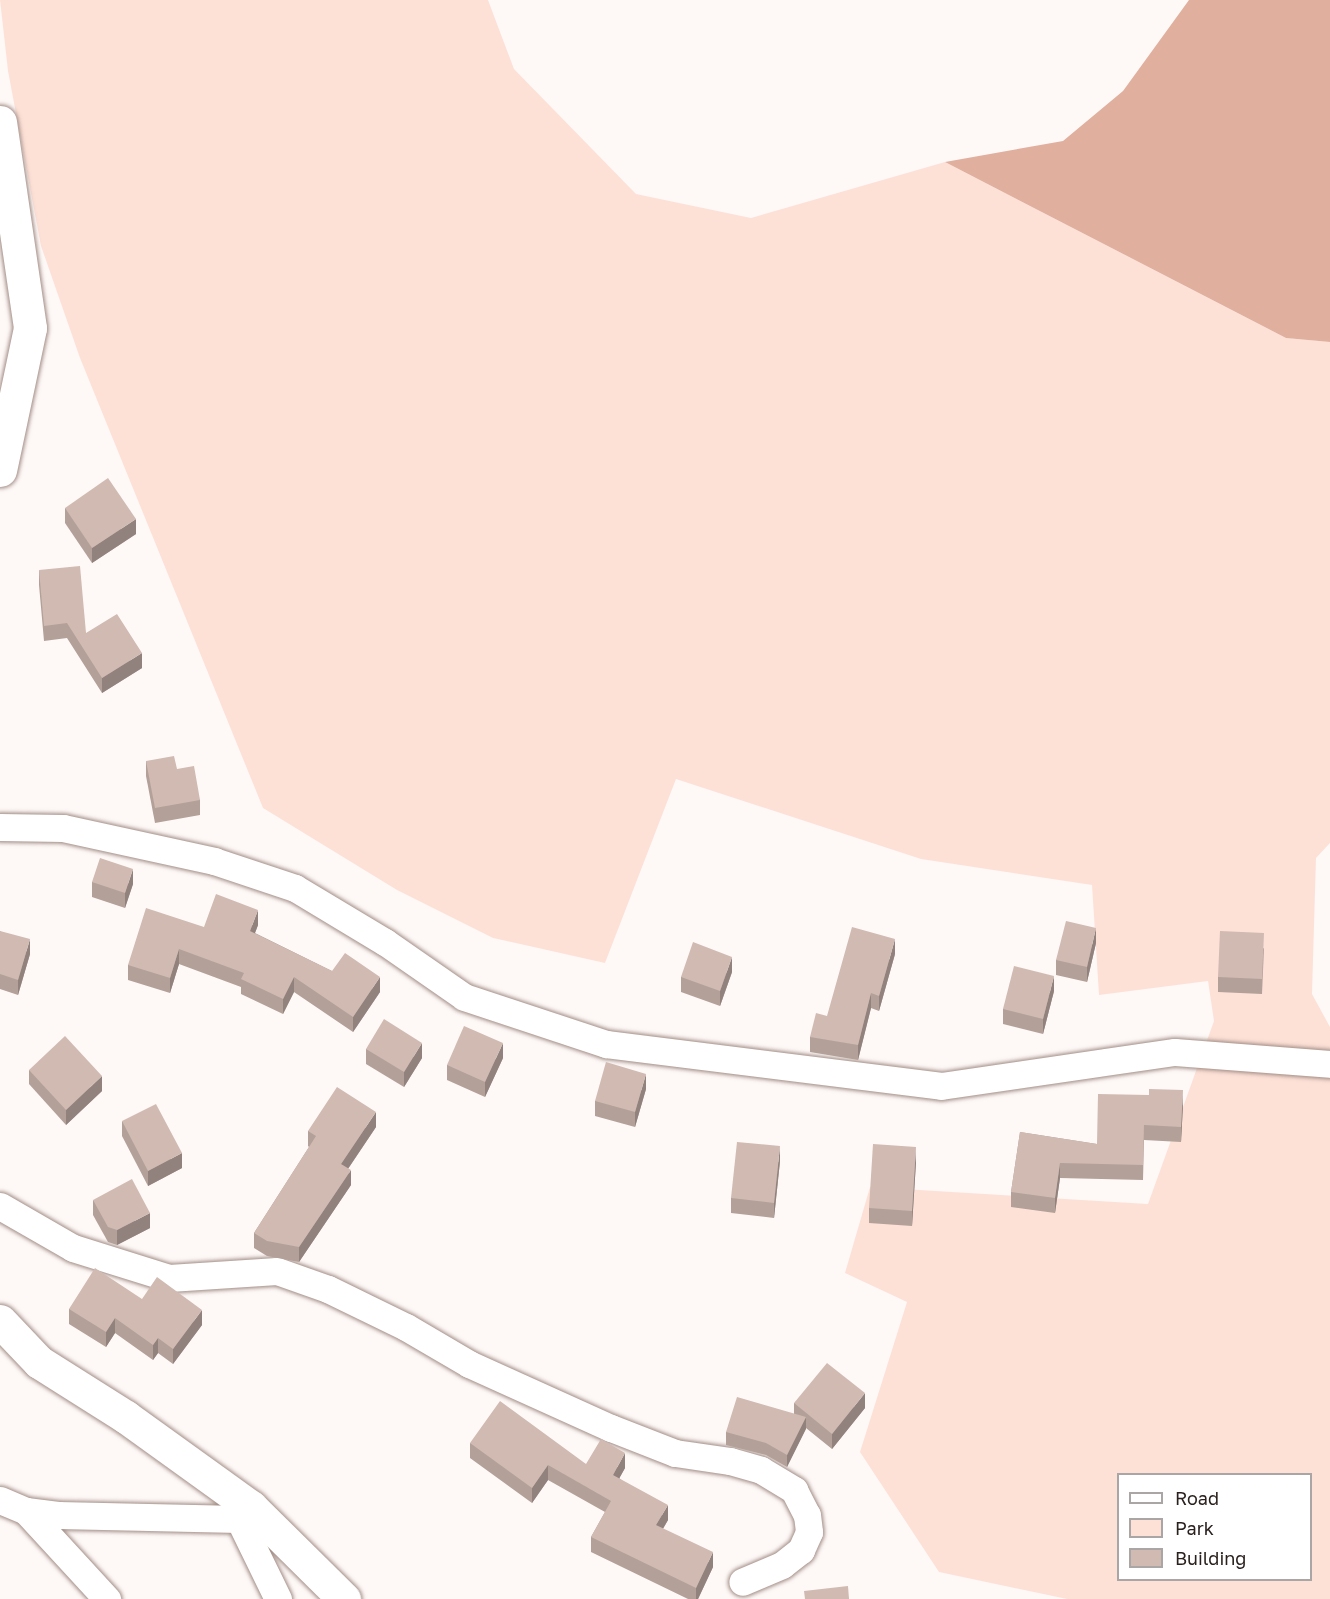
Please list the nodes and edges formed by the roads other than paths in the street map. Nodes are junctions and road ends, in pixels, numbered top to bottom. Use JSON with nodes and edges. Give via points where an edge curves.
{"nodes":[{"id":1,"x":0,"y":122,"type":"edge"},
{"id":2,"x":0,"y":470,"type":"edge"},
{"id":3,"x":0,"y":827,"type":"edge"},
{"id":4,"x":1330,"y":1064,"type":"edge"},
{"id":5,"x":0,"y":1206,"type":"edge"},
{"id":6,"x":0,"y":1321,"type":"edge"},
{"id":7,"x":0,"y":1500,"type":"edge"},
{"id":8,"x":26,"y":1511,"type":"junction"},
{"id":9,"x":245,"y":1513,"type":"junction"},
{"id":10,"x":742,"y":1582,"type":"dead end"},
{"id":11,"x":107,"y":1599,"type":"edge"},
{"id":12,"x":278,"y":1599,"type":"edge"},
{"id":13,"x":344,"y":1599,"type":"edge"}],
"edges":[{"from":1,"to":2,"type":"street","via":[[30,328]]},
{"from":3,"to":4,"type":"street","via":[[63,828],[214,861],[295,888],[386,942],[464,997],[606,1044],[941,1086],[1175,1052]]},
{"from":5,"to":10,"type":"street","via":[[73,1248],[169,1278],[277,1271],[328,1289],[406,1327],[469,1364],[611,1428],[675,1453],[761,1470],[794,1490],[807,1515],[809,1532],[801,1550],[782,1565]]},
{"from":6,"to":9,"type":"street","via":[[39,1362],[126,1417]]},
{"from":7,"to":8,"type":"street"},
{"from":8,"to":9,"type":"street","via":[[58,1515]]},
{"from":8,"to":11,"type":"street"},
{"from":9,"to":12,"type":"street"},
{"from":9,"to":13,"type":"street"}]}
